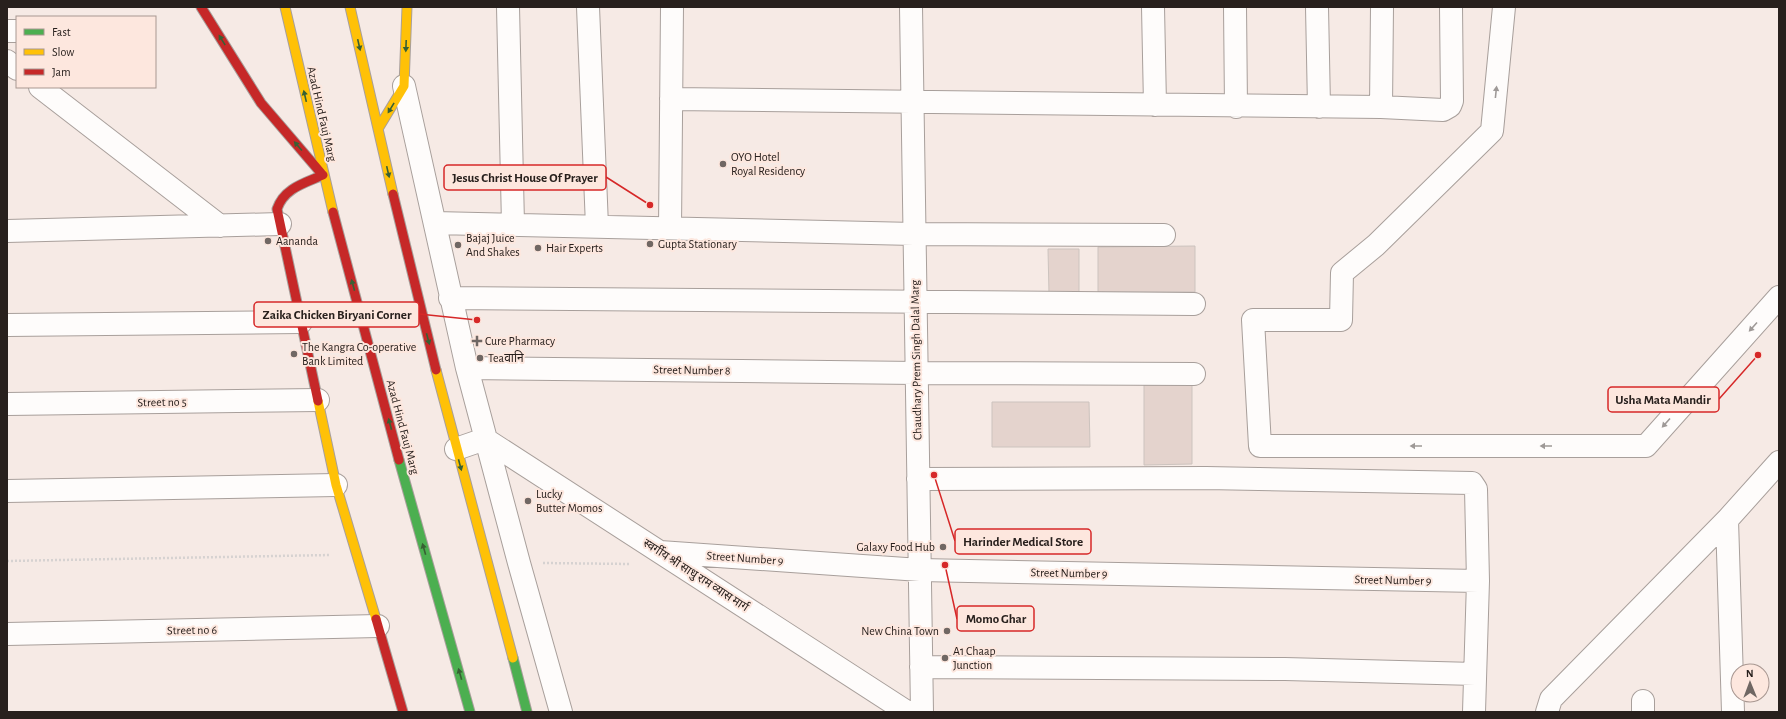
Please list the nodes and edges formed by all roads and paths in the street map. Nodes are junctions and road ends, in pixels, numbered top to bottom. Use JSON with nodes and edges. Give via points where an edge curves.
{"nodes":[{"id":1,"x":202,"y":7,"type":"edge"},
{"id":2,"x":285,"y":7,"type":"edge"},
{"id":3,"x":350,"y":7,"type":"edge"},
{"id":4,"x":407,"y":7,"type":"edge"},
{"id":5,"x":508,"y":7,"type":"edge"},
{"id":6,"x":588,"y":7,"type":"edge"},
{"id":7,"x":672,"y":7,"type":"edge"},
{"id":8,"x":911,"y":7,"type":"edge"},
{"id":9,"x":1153,"y":7,"type":"edge"},
{"id":10,"x":1235,"y":7,"type":"edge"},
{"id":11,"x":1318,"y":7,"type":"edge"},
{"id":12,"x":1382,"y":7,"type":"edge"},
{"id":13,"x":1450,"y":7,"type":"edge"},
{"id":14,"x":1504,"y":7,"type":"edge"},
{"id":15,"x":7,"y":61,"type":"edge"},
{"id":16,"x":16,"y":68,"type":"edge"},
{"id":17,"x":404,"y":86,"type":"junction"},
{"id":18,"x":41,"y":88,"type":"edge"},
{"id":19,"x":671,"y":99,"type":"junction"},
{"id":20,"x":912,"y":103,"type":"junction"},
{"id":21,"x":1155,"y":105,"type":"junction"},
{"id":22,"x":1319,"y":106,"type":"junction"},
{"id":23,"x":1236,"y":107,"type":"junction"},
{"id":24,"x":1381,"y":107,"type":"junction"},
{"id":25,"x":378,"y":130,"type":"junction"},
{"id":26,"x":323,"y":175,"type":"junction"},
{"id":27,"x":434,"y":223,"type":"junction"},
{"id":28,"x":280,"y":224,"type":"junction"},
{"id":29,"x":513,"y":224,"type":"junction"},
{"id":30,"x":220,"y":226,"type":"junction"},
{"id":31,"x":597,"y":226,"type":"junction"},
{"id":32,"x":670,"y":228,"type":"junction"},
{"id":33,"x":7,"y":232,"type":"edge"},
{"id":34,"x":914,"y":234,"type":"junction"},
{"id":35,"x":1164,"y":235,"type":"dead end"},
{"id":36,"x":1779,"y":297,"type":"edge"},
{"id":37,"x":450,"y":298,"type":"junction"},
{"id":38,"x":915,"y":302,"type":"junction"},
{"id":39,"x":1194,"y":304,"type":"dead end"},
{"id":40,"x":301,"y":322,"type":"junction"},
{"id":41,"x":7,"y":325,"type":"edge"},
{"id":42,"x":467,"y":368,"type":"junction"},
{"id":43,"x":917,"y":373,"type":"junction"},
{"id":44,"x":1194,"y":374,"type":"dead end"},
{"id":45,"x":318,"y":400,"type":"junction"},
{"id":46,"x":7,"y":404,"type":"edge"},
{"id":47,"x":485,"y":439,"type":"junction"},
{"id":48,"x":456,"y":448,"type":"junction"},
{"id":49,"x":1779,"y":462,"type":"edge"},
{"id":50,"x":918,"y":479,"type":"junction"},
{"id":51,"x":336,"y":485,"type":"junction"},
{"id":52,"x":7,"y":491,"type":"edge"},
{"id":53,"x":1727,"y":520,"type":"junction"},
{"id":54,"x":660,"y":552,"type":"junction"},
{"id":55,"x":357,"y":554,"type":"junction"},
{"id":56,"x":7,"y":561,"type":"edge"},
{"id":57,"x":519,"y":563,"type":"junction"},
{"id":58,"x":630,"y":564,"type":"dead end"},
{"id":59,"x":920,"y":570,"type":"junction"},
{"id":60,"x":1478,"y":582,"type":"junction"},
{"id":61,"x":378,"y":626,"type":"junction"},
{"id":62,"x":7,"y":634,"type":"edge"},
{"id":63,"x":921,"y":667,"type":"junction"},
{"id":64,"x":1475,"y":674,"type":"junction"},
{"id":65,"x":403,"y":712,"type":"edge"},
{"id":66,"x":470,"y":712,"type":"edge"},
{"id":67,"x":527,"y":712,"type":"edge"},
{"id":68,"x":561,"y":712,"type":"edge"},
{"id":69,"x":907,"y":712,"type":"edge"},
{"id":70,"x":922,"y":712,"type":"edge"},
{"id":71,"x":1474,"y":712,"type":"edge"},
{"id":72,"x":1547,"y":712,"type":"edge"},
{"id":73,"x":1733,"y":712,"type":"edge"}],
"edges":[{"from":26,"to":1,"type":"main road","one_way":true,"via":[[261,103]]},
{"from":26,"to":2,"type":"main road","name":"Azad Hind Fauj Marg","one_way":true},
{"from":3,"to":25,"type":"main road","one_way":true},
{"from":4,"to":17,"type":"main road","one_way":true},
{"from":5,"to":29,"type":"street"},
{"from":6,"to":31,"type":"street"},
{"from":7,"to":19,"type":"street"},
{"from":8,"to":20,"type":"street","name":"Chaudhary Prem Singh Dalal Marg"},
{"from":9,"to":21,"type":"street"},
{"from":10,"to":23,"type":"street"},
{"from":11,"to":22,"type":"street"},
{"from":12,"to":24,"type":"street"},
{"from":13,"to":24,"type":"street","via":[[1450,106],[1443,110]]},
{"from":36,"to":14,"type":"street","one_way":true,"via":[[1646,446],[1260,446],[1253,320],[1341,320],[1342,273],[1376,245],[1492,130]]},
{"from":15,"to":16,"type":"street"},
{"from":17,"to":25,"type":"main road","one_way":true},
{"from":17,"to":27,"type":"street"},
{"from":18,"to":30,"type":"street"},
{"from":19,"to":20,"type":"street"},
{"from":19,"to":32,"type":"street"},
{"from":20,"to":21,"type":"street"},
{"from":20,"to":34,"type":"street","name":"Chaudhary Prem Singh Dalal Marg"},
{"from":21,"to":23,"type":"street"},
{"from":22,"to":23,"type":"street"},
{"from":22,"to":24,"type":"street"},
{"from":25,"to":48,"type":"main road","one_way":true},
{"from":26,"to":28,"type":"main road","via":[[285,193],[279,200],[277,209]]},
{"from":66,"to":26,"type":"main road","name":"Azad Hind Fauj Marg","one_way":true,"via":[[402,472]]},
{"from":27,"to":29,"type":"street"},
{"from":27,"to":37,"type":"street"},
{"from":28,"to":30,"type":"street"},
{"from":28,"to":40,"type":"main road"},
{"from":29,"to":31,"type":"street"},
{"from":30,"to":33,"type":"street"},
{"from":31,"to":32,"type":"street"},
{"from":32,"to":34,"type":"street"},
{"from":34,"to":35,"type":"street"},
{"from":34,"to":38,"type":"street","name":"Chaudhary Prem Singh Dalal Marg"},
{"from":37,"to":38,"type":"street"},
{"from":37,"to":42,"type":"street"},
{"from":38,"to":39,"type":"street"},
{"from":38,"to":43,"type":"street","name":"Chaudhary Prem Singh Dalal Marg"},
{"from":40,"to":41,"type":"street"},
{"from":40,"to":45,"type":"main road"},
{"from":42,"to":43,"type":"street","name":"Street Number 8"},
{"from":42,"to":47,"type":"street"},
{"from":43,"to":44,"type":"street","name":"Street Number 8"},
{"from":43,"to":50,"type":"street","name":"Chaudhary Prem Singh Dalal Marg"},
{"from":45,"to":46,"type":"street","name":"Street no 5"},
{"from":45,"to":51,"type":"main road"},
{"from":47,"to":48,"type":"street"},
{"from":47,"to":54,"type":"street","name":"स्वर्गीय श्री साधु राम व्यास मार्ग"},
{"from":47,"to":57,"type":"street"},
{"from":48,"to":67,"type":"main road","one_way":true},
{"from":49,"to":53,"type":"street"},
{"from":50,"to":59,"type":"street","name":"Chaudhary Prem Singh Dalal Marg"},
{"from":50,"to":60,"type":"street","via":[[1206,478],[1472,483],[1476,489]]},
{"from":51,"to":52,"type":"street"},
{"from":51,"to":55,"type":"main road"},
{"from":53,"to":72,"type":"street","via":[[1551,699]]},
{"from":53,"to":73,"type":"street"},
{"from":54,"to":59,"type":"street","name":"Street Number 9"},
{"from":54,"to":69,"type":"street","name":"स्वर्गीय श्री साधु राम व्यास मार्ग"},
{"from":55,"to":56,"type":"path"},
{"from":55,"to":61,"type":"main road"},
{"from":57,"to":58,"type":"path"},
{"from":57,"to":68,"type":"street"},
{"from":59,"to":60,"type":"street","name":"Street Number 9"},
{"from":59,"to":63,"type":"street","name":"Chaudhary Prem Singh Dalal Marg"},
{"from":60,"to":64,"type":"street"},
{"from":61,"to":62,"type":"street","name":"Street no 6"},
{"from":61,"to":65,"type":"main road"},
{"from":63,"to":64,"type":"street","via":[[1286,669]]},
{"from":63,"to":70,"type":"street","name":"Chaudhary Prem Singh Dalal Marg"},
{"from":64,"to":71,"type":"street"}]}
